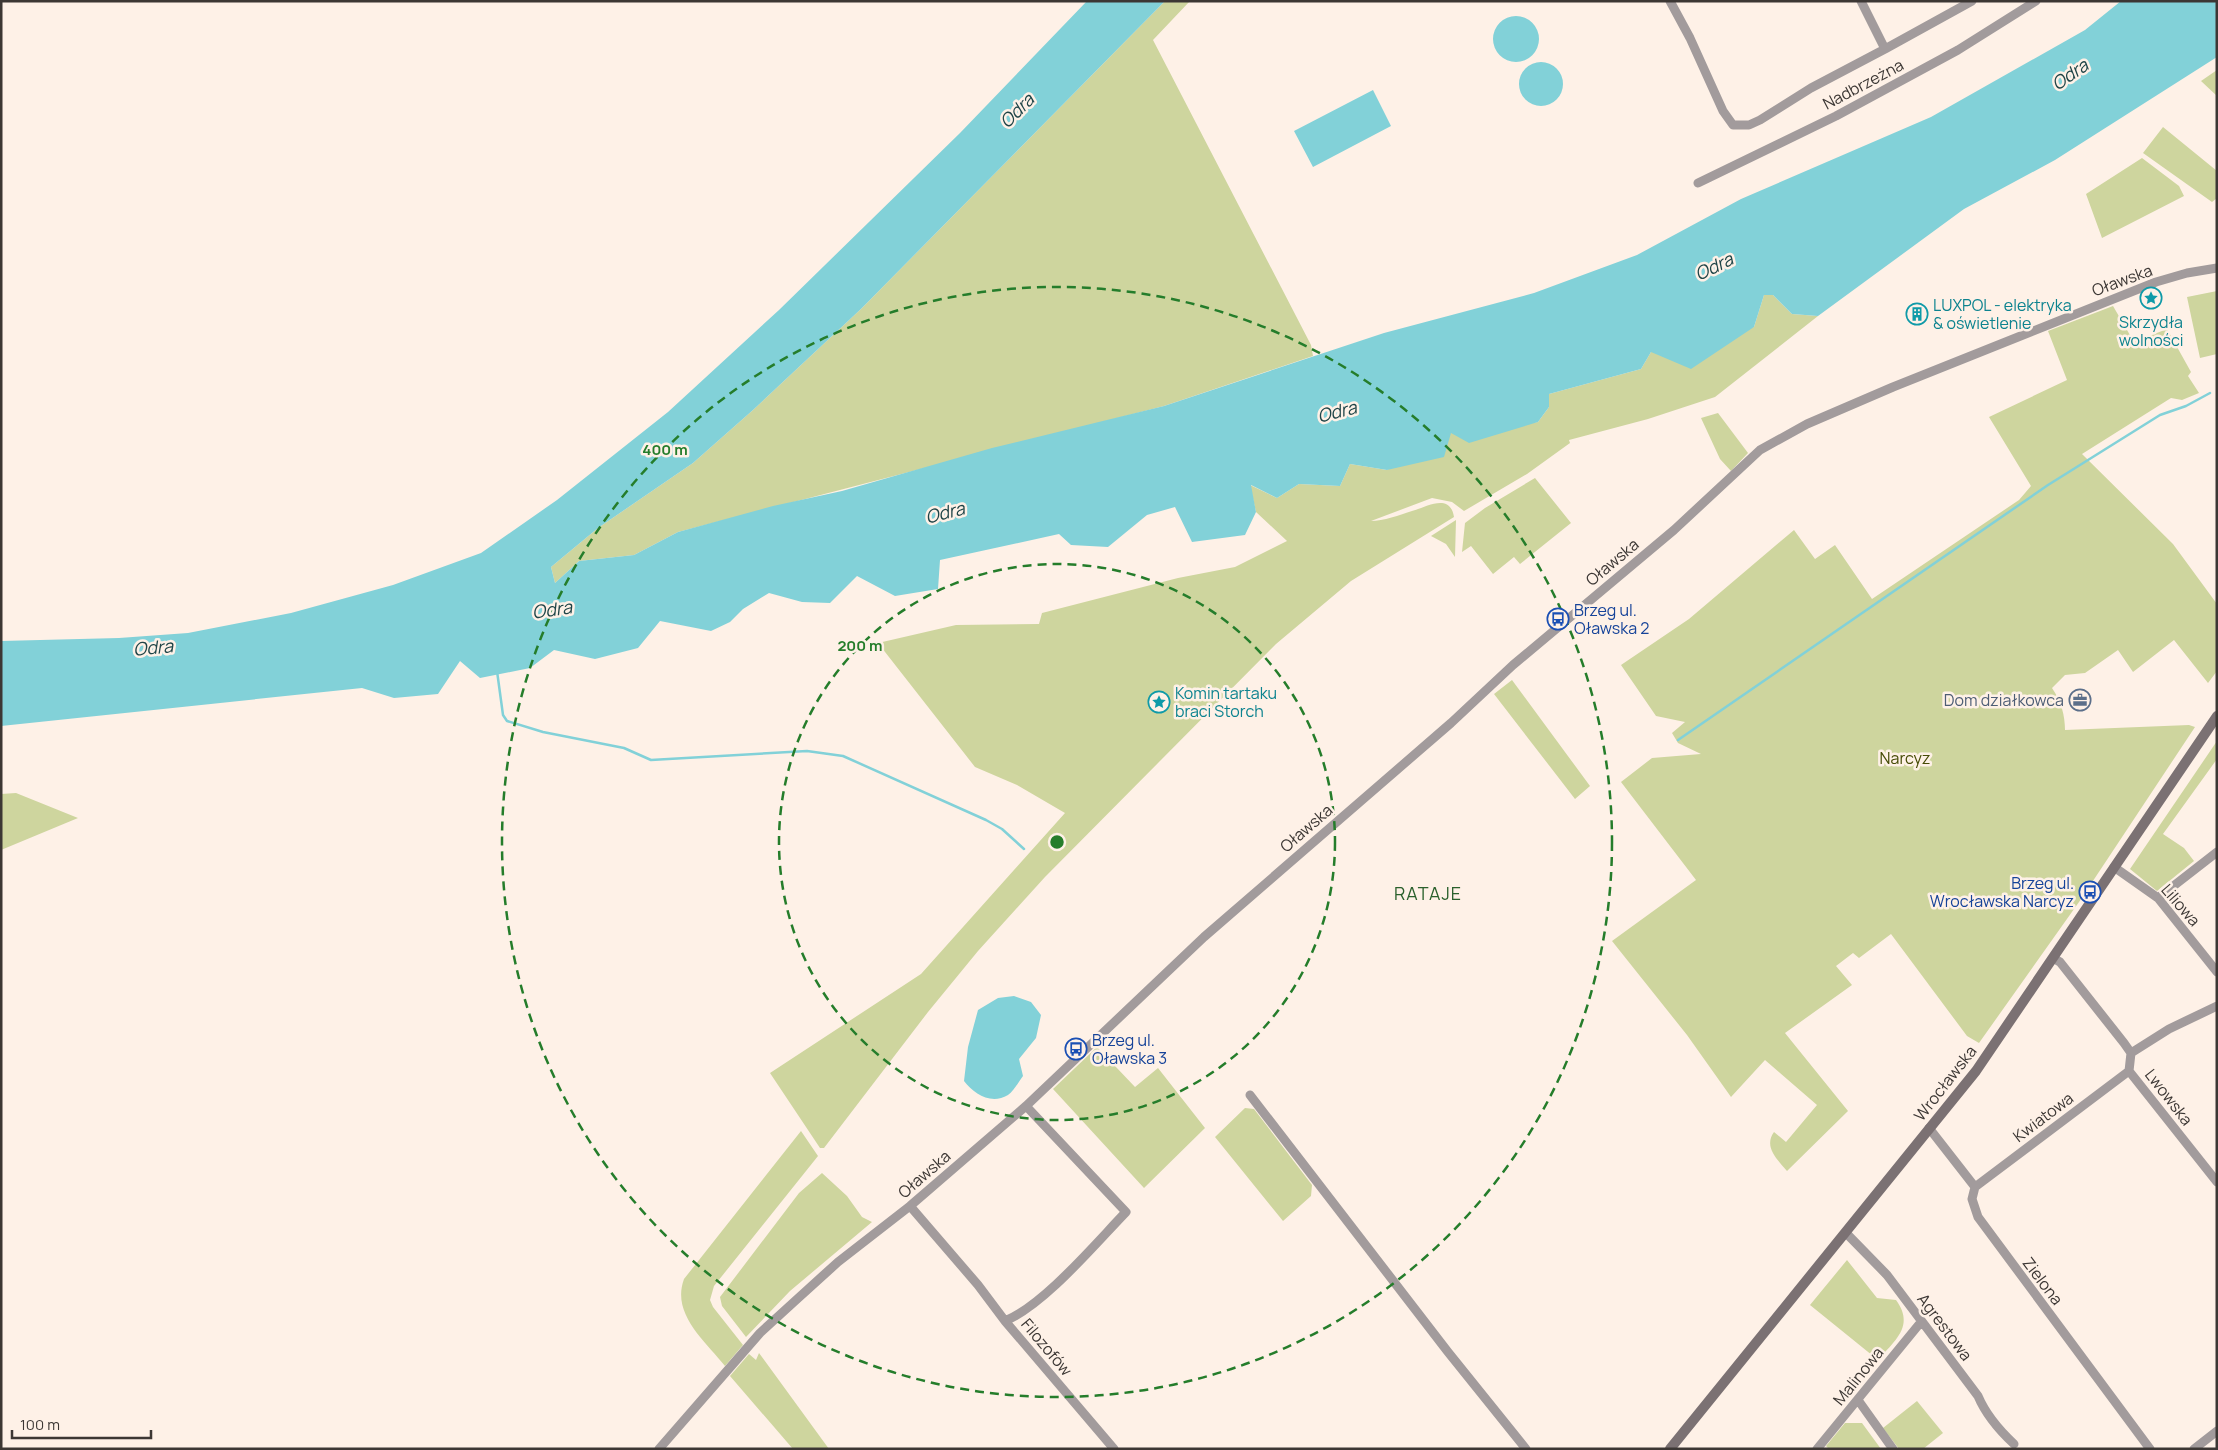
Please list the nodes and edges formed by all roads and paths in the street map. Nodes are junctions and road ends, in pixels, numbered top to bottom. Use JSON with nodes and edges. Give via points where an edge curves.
{"nodes":[{"id":1,"x":1670,"y":1,"type":"edge"},
{"id":2,"x":1861,"y":1,"type":"edge"},
{"id":3,"x":1972,"y":1,"type":"edge"},
{"id":4,"x":2036,"y":1,"type":"edge"},
{"id":5,"x":1885,"y":49,"type":"junction"},
{"id":6,"x":1698,"y":183,"type":"dead end"},
{"id":7,"x":2217,"y":268,"type":"edge"},
{"id":8,"x":2217,"y":716,"type":"edge"},
{"id":9,"x":2217,"y":852,"type":"edge"},
{"id":10,"x":2114,"y":867,"type":"junction"},
{"id":11,"x":2158,"y":898,"type":"junction"},
{"id":12,"x":2053,"y":958,"type":"junction"},
{"id":13,"x":2217,"y":972,"type":"edge"},
{"id":14,"x":2217,"y":1006,"type":"edge"},
{"id":15,"x":2131,"y":1053,"type":"junction"},
{"id":16,"x":2130,"y":1071,"type":"junction"},
{"id":17,"x":1250,"y":1095,"type":"dead end"},
{"id":18,"x":1026,"y":1106,"type":"junction"},
{"id":19,"x":1929,"y":1128,"type":"junction"},
{"id":20,"x":2217,"y":1182,"type":"edge"},
{"id":21,"x":1975,"y":1187,"type":"junction"},
{"id":22,"x":910,"y":1206,"type":"junction"},
{"id":23,"x":1846,"y":1233,"type":"junction"},
{"id":24,"x":1005,"y":1321,"type":"junction"},
{"id":25,"x":1921,"y":1322,"type":"junction"},
{"id":26,"x":1858,"y":1400,"type":"junction"},
{"id":27,"x":2217,"y":1432,"type":"edge"},
{"id":28,"x":2014,"y":1444,"type":"dead end"},
{"id":29,"x":659,"y":1449,"type":"edge"},
{"id":30,"x":1114,"y":1449,"type":"edge"},
{"id":31,"x":1526,"y":1449,"type":"edge"},
{"id":32,"x":1670,"y":1449,"type":"edge"},
{"id":33,"x":1817,"y":1449,"type":"edge"},
{"id":34,"x":1894,"y":1449,"type":"edge"},
{"id":35,"x":2150,"y":1449,"type":"edge"},
{"id":36,"x":2194,"y":1449,"type":"edge"}],
"edges":[{"from":1,"to":5,"type":"street","via":[[1723,111],[1733,125],[1749,125],[1760,120],[1811,88]]},
{"from":2,"to":5,"type":"street"},
{"from":3,"to":5,"type":"street"},
{"from":4,"to":6,"type":"street","name":"Nadbrzeżna","via":[[1958,50],[1836,116]]},
{"from":7,"to":18,"type":"street","name":"Oławska","via":[[2156,282],[1969,355],[1807,424],[1760,450],[1674,530],[1204,936]]},
{"from":8,"to":10,"type":"street","name":"Wrocławska"},
{"from":9,"to":11,"type":"street"},
{"from":10,"to":11,"type":"street","name":"Liliowa"},
{"from":10,"to":12,"type":"street","name":"Wrocławska"},
{"from":11,"to":13,"type":"street","name":"Liliowa"},
{"from":12,"to":15,"type":"street","via":[[2060,962]]},
{"from":12,"to":19,"type":"street","name":"Wrocławska","via":[[1976,1070]]},
{"from":14,"to":15,"type":"street","via":[[2169,1029]]},
{"from":15,"to":16,"type":"street","name":"Lwowska"},
{"from":16,"to":20,"type":"street","name":"Lwowska"},
{"from":16,"to":21,"type":"street","name":"Kwiatowa"},
{"from":17,"to":31,"type":"street"},
{"from":18,"to":22,"type":"street","name":"Oławska"},
{"from":18,"to":24,"type":"street","name":"Filozofów","via":[[1126,1212],[1068,1272],[1017,1316]]},
{"from":19,"to":21,"type":"street"},
{"from":19,"to":23,"type":"street","name":"Wrocławska"},
{"from":21,"to":35,"type":"street","name":"Zielona","via":[[1972,1199],[1978,1217]]},
{"from":22,"to":24,"type":"street"},
{"from":22,"to":29,"type":"street","name":"Oławska","via":[[838,1262],[760,1333]]},
{"from":23,"to":25,"type":"street","name":"Agrestowa","via":[[1888,1276]]},
{"from":23,"to":32,"type":"street","name":"Wrocławska"},
{"from":24,"to":30,"type":"street","name":"Filozofów"},
{"from":25,"to":26,"type":"street","name":"Malinowa"},
{"from":25,"to":28,"type":"street","name":"Agrestowa","via":[[1978,1396],[1990,1417]]},
{"from":26,"to":33,"type":"street","name":"Malinowa"},
{"from":26,"to":34,"type":"street"},
{"from":27,"to":36,"type":"street"}]}
